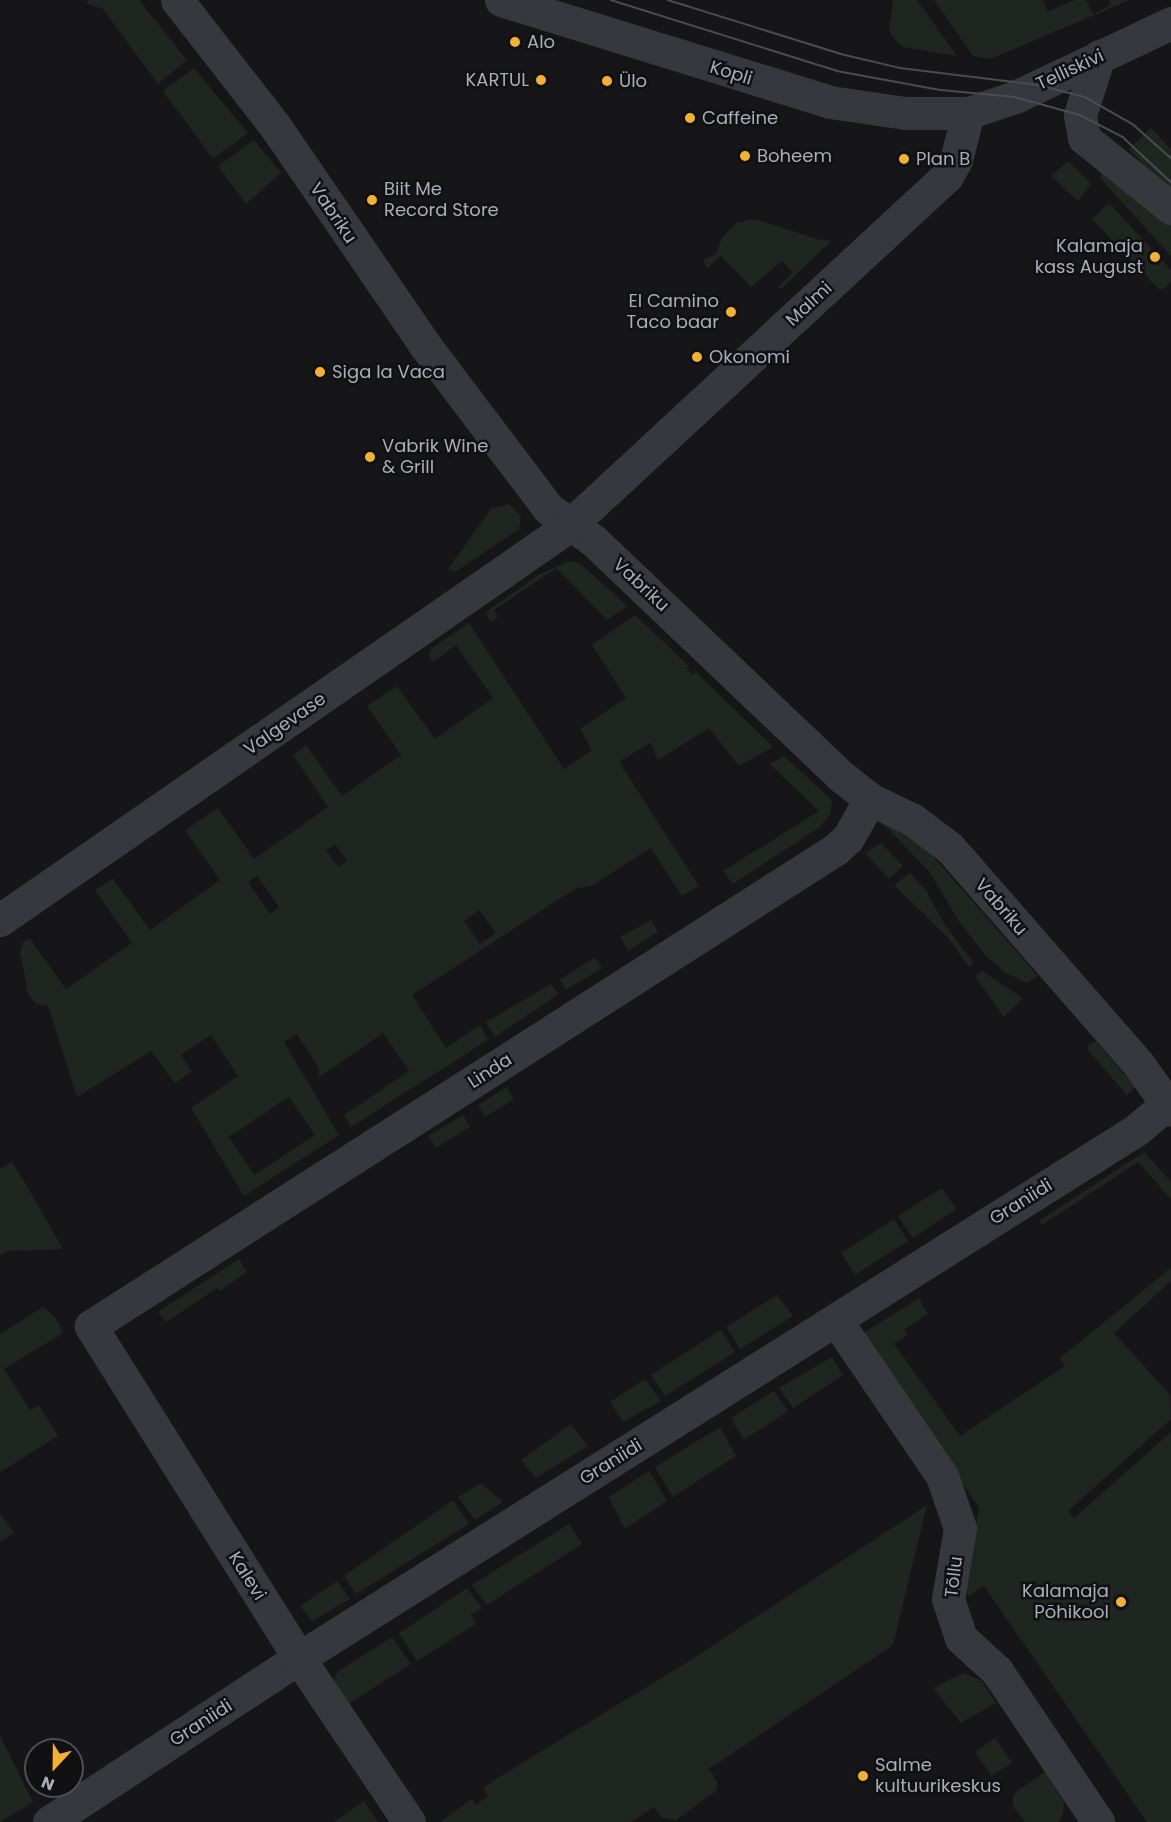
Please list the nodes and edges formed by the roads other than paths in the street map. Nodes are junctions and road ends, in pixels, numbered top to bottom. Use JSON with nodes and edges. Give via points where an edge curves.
{"nodes":[{"id":1,"x":177,"y":0,"type":"edge"},
{"id":2,"x":501,"y":0,"type":"edge"},
{"id":3,"x":1171,"y":23,"type":"edge"},
{"id":4,"x":1099,"y":57,"type":"junction"},
{"id":5,"x":968,"y":113,"type":"junction"},
{"id":6,"x":1171,"y":208,"type":"edge"},
{"id":7,"x":569,"y":526,"type":"junction"},
{"id":8,"x":870,"y":799,"type":"junction"},
{"id":9,"x":0,"y":920,"type":"edge"},
{"id":10,"x":1170,"y":1106,"type":"edge"},
{"id":11,"x":836,"y":1320,"type":"junction"},
{"id":12,"x":91,"y":1326,"type":"joint"},
{"id":13,"x":299,"y":1658,"type":"junction"},
{"id":14,"x":49,"y":1822,"type":"edge"},
{"id":15,"x":409,"y":1822,"type":"edge"},
{"id":16,"x":1098,"y":1822,"type":"edge"}],
"edges":[{"from":1,"to":7,"type":"street","name":"Vabriku","via":[[274,126],[424,344],[549,509]]},
{"from":2,"to":5,"type":"street","name":"Kopli","via":[[830,102],[905,114]]},
{"from":3,"to":4,"type":"street","name":"Telliskivi"},
{"from":4,"to":5,"type":"street","name":"Telliskivi","via":[[1015,97]]},
{"from":4,"to":6,"type":"street","via":[[1080,114],[1084,138]]},
{"from":5,"to":7,"type":"street","name":"Malmi","via":[[956,159],[946,176]]},
{"from":7,"to":8,"type":"street","name":"Vabriku","via":[[594,541],[842,777]]},
{"from":7,"to":9,"type":"street","name":"Valgevase"},
{"from":8,"to":10,"type":"street","name":"Vabriku","via":[[913,820],[950,848],[1139,1065]]},
{"from":8,"to":12,"type":"street","name":"Linda","via":[[848,838],[836,849]]},
{"from":10,"to":11,"type":"street","name":"Graniidi"},
{"from":11,"to":13,"type":"street","name":"Graniidi"},
{"from":11,"to":16,"type":"street","name":"Tõllu","via":[[942,1476],[960,1528],[948,1599],[961,1638],[997,1671]]},
{"from":12,"to":13,"type":"street","name":"Kalevi"},
{"from":13,"to":14,"type":"street","name":"Graniidi"},
{"from":13,"to":15,"type":"street","name":"Kalevi"}]}
